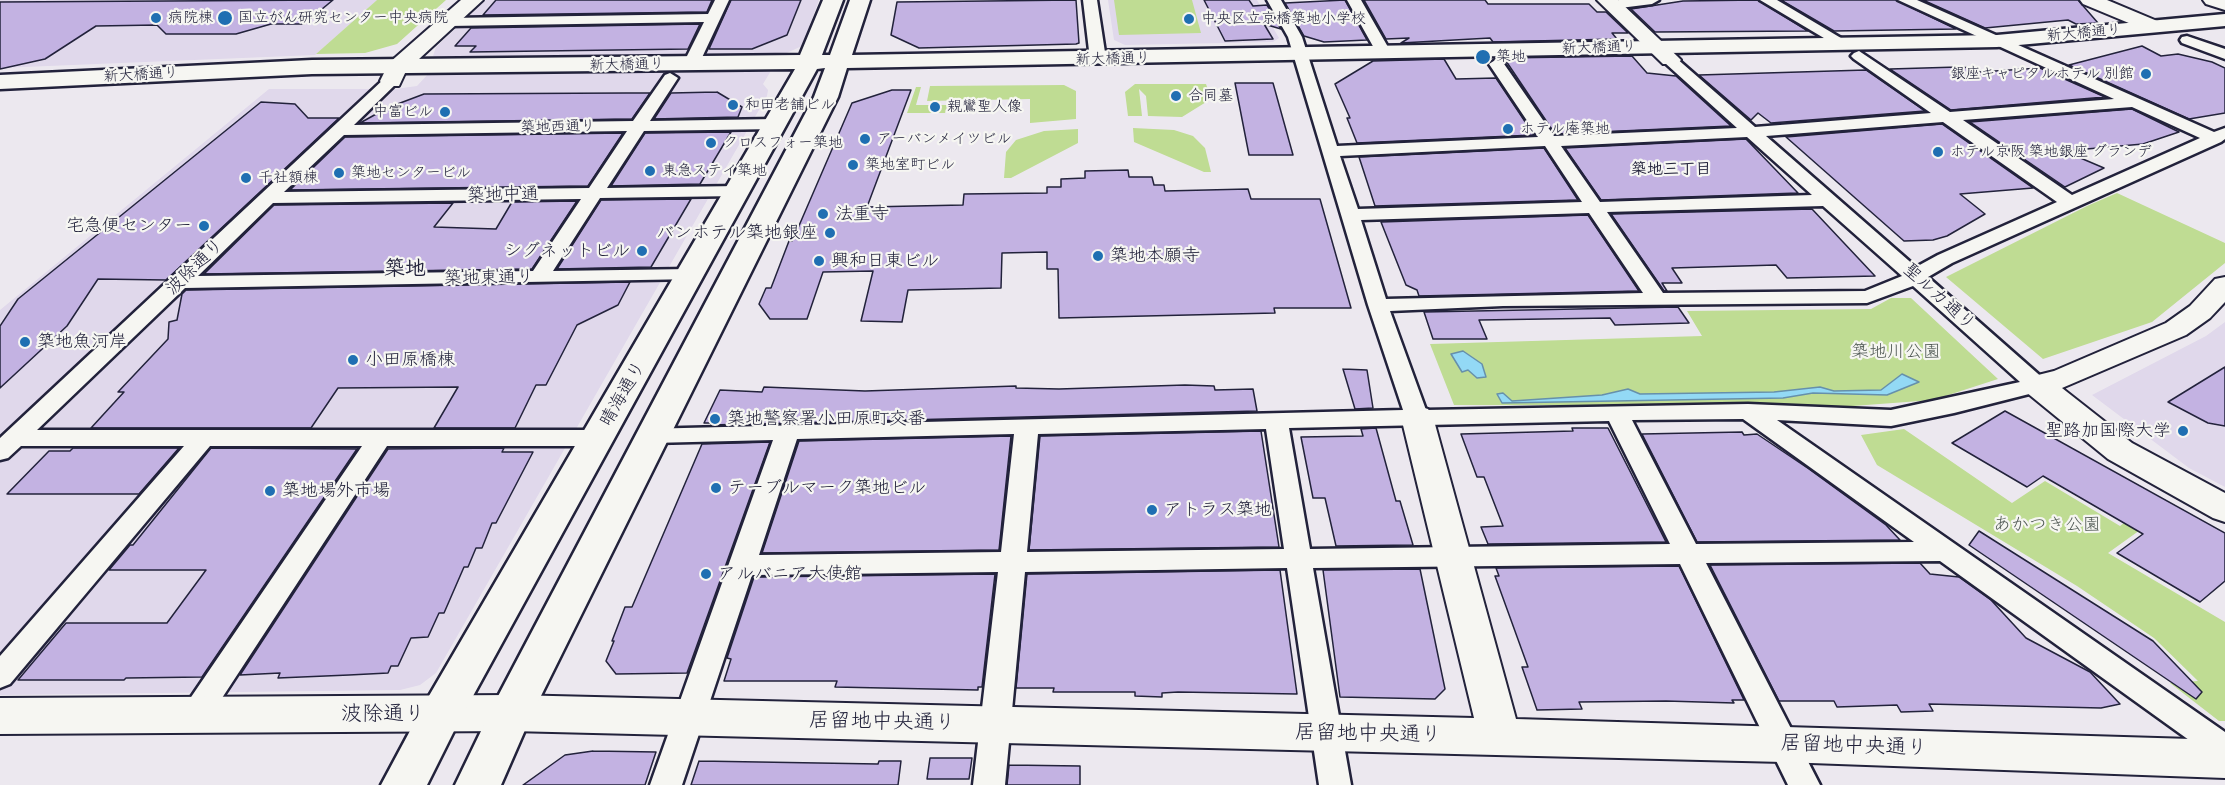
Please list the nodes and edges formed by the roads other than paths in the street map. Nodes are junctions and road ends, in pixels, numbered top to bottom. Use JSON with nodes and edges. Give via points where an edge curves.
{"nodes":[{"id":1,"x":473,"y":0,"type":"edge"},
{"id":2,"x":722,"y":0,"type":"edge"},
{"id":3,"x":833,"y":0,"type":"edge"},
{"id":4,"x":860,"y":0,"type":"edge"},
{"id":5,"x":1090,"y":0,"type":"edge"},
{"id":6,"x":1274,"y":0,"type":"edge"},
{"id":7,"x":1354,"y":0,"type":"edge"},
{"id":8,"x":1652,"y":0,"type":"edge"},
{"id":9,"x":1767,"y":0,"type":"edge"},
{"id":10,"x":1905,"y":0,"type":"edge"},
{"id":11,"x":2090,"y":0,"type":"edge"},
{"id":12,"x":2213,"y":0,"type":"edge"},
{"id":13,"x":1609,"y":3,"type":"edge"},
{"id":14,"x":2225,"y":4,"type":"edge"},
{"id":15,"x":713,"y":18,"type":"junction"},
{"id":16,"x":2225,"y":20,"type":"edge"},
{"id":17,"x":449,"y":22,"type":"junction"},
{"id":18,"x":2155,"y":27,"type":"junction"},
{"id":19,"x":2225,"y":36,"type":"edge"},
{"id":20,"x":2187,"y":40,"type":"junction"},
{"id":21,"x":1997,"y":41,"type":"junction"},
{"id":22,"x":1852,"y":50,"type":"junction"},
{"id":23,"x":2022,"y":52,"type":"junction"},
{"id":24,"x":1663,"y":53,"type":"junction"},
{"id":25,"x":1384,"y":54,"type":"junction"},
{"id":26,"x":2225,"y":54,"type":"edge"},
{"id":27,"x":1098,"y":59,"type":"junction"},
{"id":28,"x":1302,"y":62,"type":"junction"},
{"id":29,"x":691,"y":64,"type":"junction"},
{"id":30,"x":1497,"y":64,"type":"junction"},
{"id":31,"x":821,"y":69,"type":"junction"},
{"id":32,"x":394,"y":75,"type":"junction"},
{"id":33,"x":670,"y":78,"type":"junction"},
{"id":34,"x":0,"y":82,"type":"edge"},
{"id":35,"x":0,"y":96,"type":"edge"},
{"id":36,"x":2134,"y":102,"type":"junction"},
{"id":37,"x":1947,"y":117,"type":"junction"},
{"id":38,"x":776,"y":124,"type":"junction"},
{"id":39,"x":637,"y":126,"type":"junction"},
{"id":40,"x":340,"y":130,"type":"junction"},
{"id":41,"x":1752,"y":132,"type":"junction"},
{"id":42,"x":2220,"y":136,"type":"edge"},
{"id":43,"x":1549,"y":141,"type":"junction"},
{"id":44,"x":1331,"y":151,"type":"junction"},
{"id":45,"x":738,"y":191,"type":"junction"},
{"id":46,"x":593,"y":193,"type":"junction"},
{"id":47,"x":268,"y":198,"type":"junction"},
{"id":48,"x":1827,"y":200,"type":"junction"},
{"id":49,"x":2071,"y":203,"type":"junction"},
{"id":50,"x":1594,"y":207,"type":"junction"},
{"id":51,"x":1351,"y":215,"type":"junction"},
{"id":52,"x":690,"y":275,"type":"junction"},
{"id":53,"x":1916,"y":276,"type":"junction"},
{"id":54,"x":539,"y":277,"type":"junction"},
{"id":55,"x":179,"y":282,"type":"junction"},
{"id":56,"x":2225,"y":285,"type":"edge"},
{"id":57,"x":1657,"y":299,"type":"junction"},
{"id":58,"x":1378,"y":305,"type":"junction"},
{"id":59,"x":2037,"y":385,"type":"junction"},
{"id":60,"x":1748,"y":411,"type":"junction"},
{"id":61,"x":1617,"y":413,"type":"junction"},
{"id":62,"x":1417,"y":417,"type":"junction"},
{"id":63,"x":1276,"y":420,"type":"junction"},
{"id":64,"x":1027,"y":426,"type":"junction"},
{"id":65,"x":788,"y":432,"type":"junction"},
{"id":66,"x":652,"y":435,"type":"junction"},
{"id":67,"x":204,"y":438,"type":"junction"},
{"id":68,"x":380,"y":438,"type":"junction"},
{"id":69,"x":598,"y":438,"type":"junction"},
{"id":70,"x":8,"y":445,"type":"edge"},
{"id":71,"x":2225,"y":509,"type":"edge"},
{"id":72,"x":1946,"y":551,"type":"junction"},
{"id":73,"x":1688,"y":554,"type":"junction"},
{"id":74,"x":1453,"y":557,"type":"junction"},
{"id":75,"x":1300,"y":559,"type":"junction"},
{"id":76,"x":1013,"y":562,"type":"junction"},
{"id":77,"x":742,"y":566,"type":"junction"},
{"id":78,"x":0,"y":676,"type":"edge"},
{"id":79,"x":512,"y":713,"type":"junction"},
{"id":80,"x":441,"y":714,"type":"junction"},
{"id":81,"x":195,"y":715,"type":"junction"},
{"id":82,"x":0,"y":716,"type":"edge"},
{"id":83,"x":690,"y":717,"type":"junction"},
{"id":84,"x":996,"y":725,"type":"junction"},
{"id":85,"x":1327,"y":733,"type":"junction"},
{"id":86,"x":1500,"y":737,"type":"junction"},
{"id":87,"x":1783,"y":744,"type":"junction"},
{"id":88,"x":2225,"y":749,"type":"edge"},
{"id":89,"x":2225,"y":759,"type":"edge"},
{"id":90,"x":404,"y":785,"type":"edge"},
{"id":91,"x":478,"y":785,"type":"edge"},
{"id":92,"x":666,"y":785,"type":"edge"},
{"id":93,"x":989,"y":785,"type":"edge"},
{"id":94,"x":1335,"y":785,"type":"edge"},
{"id":95,"x":1804,"y":785,"type":"edge"}],
"edges":[{"from":1,"to":17,"type":"street"},
{"from":2,"to":15,"type":"street"},
{"from":3,"to":31,"type":"main road","name":"晴海通り"},
{"from":4,"to":31,"type":"main road","name":"晴海通り"},
{"from":5,"to":27,"type":"street"},
{"from":6,"to":28,"type":"street","via":[[1295,37]]},
{"from":7,"to":25,"type":"street"},
{"from":8,"to":13,"type":"street"},
{"from":9,"to":22,"type":"street"},
{"from":10,"to":21,"type":"street"},
{"from":11,"to":18,"type":"street"},
{"from":12,"to":14,"type":"street"},
{"from":13,"to":24,"type":"street"},
{"from":15,"to":17,"type":"street"},
{"from":15,"to":29,"type":"street"},
{"from":16,"to":18,"type":"main road","name":"新大橋通り"},
{"from":17,"to":32,"type":"street"},
{"from":18,"to":21,"type":"main road","name":"新大橋通り"},
{"from":19,"to":20,"type":"main road","name":"新大橋通り"},
{"from":20,"to":23,"type":"main road","name":"新大橋通り"},
{"from":20,"to":26,"type":"street"},
{"from":21,"to":22,"type":"main road","name":"新大橋通り"},
{"from":21,"to":23,"type":"street"},
{"from":22,"to":23,"type":"main road","name":"新大橋通り"},
{"from":22,"to":24,"type":"main road","name":"新大橋通り"},
{"from":22,"to":37,"type":"street"},
{"from":23,"to":36,"type":"street"},
{"from":24,"to":25,"type":"main road","name":"新大橋通り"},
{"from":24,"to":30,"type":"main road","name":"新大橋通り"},
{"from":24,"to":41,"type":"street","name":"聖ルカ通り"},
{"from":25,"to":28,"type":"main road","name":"新大橋通り"},
{"from":27,"to":28,"type":"main road","name":"新大橋通り"},
{"from":27,"to":31,"type":"main road","name":"新大橋通り"},
{"from":28,"to":30,"type":"main road","name":"新大橋通り"},
{"from":28,"to":31,"type":"main road","name":"新大橋通り"},
{"from":28,"to":44,"type":"street"},
{"from":29,"to":31,"type":"main road","name":"新大橋通り"},
{"from":29,"to":32,"type":"main road","name":"新大橋通り"},
{"from":30,"to":43,"type":"street"},
{"from":31,"to":33,"type":"main road","name":"新大橋通り"},
{"from":31,"to":38,"type":"main road","name":"晴海通り"},
{"from":31,"to":66,"type":"main road","name":"晴海通り","via":[[826,97]]},
{"from":32,"to":33,"type":"main road","name":"新大橋通り"},
{"from":32,"to":34,"type":"main road","name":"新大橋通り","via":[[312,67]]},
{"from":32,"to":35,"type":"main road","name":"新大橋通り"},
{"from":32,"to":40,"type":"street","name":"波除通り"},
{"from":33,"to":39,"type":"street"},
{"from":36,"to":37,"type":"street"},
{"from":36,"to":42,"type":"street"},
{"from":37,"to":41,"type":"street"},
{"from":37,"to":49,"type":"street"},
{"from":38,"to":39,"type":"street","name":"築地西通り"},
{"from":38,"to":45,"type":"main road","name":"晴海通り"},
{"from":39,"to":40,"type":"street","name":"築地西通り"},
{"from":39,"to":46,"type":"street"},
{"from":40,"to":47,"type":"street","name":"波除通り"},
{"from":41,"to":43,"type":"street"},
{"from":41,"to":48,"type":"street","name":"聖ルカ通り"},
{"from":42,"to":49,"type":"street"},
{"from":43,"to":44,"type":"street"},
{"from":43,"to":50,"type":"street"},
{"from":44,"to":51,"type":"street"},
{"from":45,"to":46,"type":"street","name":"築地中通"},
{"from":45,"to":52,"type":"main road","name":"晴海通り"},
{"from":46,"to":47,"type":"street","name":"築地中通"},
{"from":46,"to":54,"type":"street"},
{"from":47,"to":55,"type":"street","name":"波除通り"},
{"from":48,"to":50,"type":"street"},
{"from":48,"to":53,"type":"street","name":"聖ルカ通り"},
{"from":49,"to":53,"type":"street"},
{"from":50,"to":51,"type":"street"},
{"from":50,"to":57,"type":"street"},
{"from":51,"to":58,"type":"street"},
{"from":52,"to":54,"type":"street","name":"築地東通り"},
{"from":52,"to":69,"type":"main road","name":"晴海通り"},
{"from":53,"to":57,"type":"street","via":[[1867,297]]},
{"from":53,"to":59,"type":"street","name":"聖ルカ通り"},
{"from":54,"to":55,"type":"street","name":"築地東通り"},
{"from":55,"to":70,"type":"street","name":"波除通り"},
{"from":56,"to":59,"type":"street","via":[[2200,312],[2176,329],[2064,378]]},
{"from":57,"to":58,"type":"street"},
{"from":58,"to":62,"type":"street"},
{"from":59,"to":60,"type":"street","via":[[1891,418]]},
{"from":59,"to":71,"type":"street","name":"聖ルカ通り","via":[[2120,451]]},
{"from":60,"to":61,"type":"street"},
{"from":60,"to":72,"type":"street"},
{"from":61,"to":62,"type":"street"},
{"from":61,"to":73,"type":"street"},
{"from":62,"to":63,"type":"street"},
{"from":62,"to":74,"type":"street"},
{"from":63,"to":64,"type":"street"},
{"from":63,"to":75,"type":"street"},
{"from":64,"to":65,"type":"street"},
{"from":64,"to":76,"type":"street"},
{"from":65,"to":66,"type":"street"},
{"from":65,"to":77,"type":"street"},
{"from":66,"to":79,"type":"main road","name":"晴海通り"},
{"from":67,"to":68,"type":"street"},
{"from":67,"to":70,"type":"street"},
{"from":67,"to":78,"type":"street"},
{"from":68,"to":69,"type":"street"},
{"from":68,"to":81,"type":"street"},
{"from":69,"to":80,"type":"main road","name":"晴海通り"},
{"from":72,"to":73,"type":"street"},
{"from":72,"to":88,"type":"street"},
{"from":73,"to":74,"type":"street"},
{"from":73,"to":87,"type":"street"},
{"from":74,"to":75,"type":"street"},
{"from":74,"to":86,"type":"street"},
{"from":75,"to":76,"type":"street"},
{"from":75,"to":85,"type":"street"},
{"from":76,"to":77,"type":"street"},
{"from":76,"to":84,"type":"street"},
{"from":77,"to":83,"type":"street"},
{"from":79,"to":80,"type":"street","name":"波除通り"},
{"from":79,"to":83,"type":"street","name":"居留地中央通り"},
{"from":79,"to":91,"type":"main road","name":"晴海通り"},
{"from":80,"to":81,"type":"street","name":"波除通り"},
{"from":80,"to":90,"type":"main road","name":"晴海通り"},
{"from":81,"to":82,"type":"street","name":"波除通り"},
{"from":83,"to":84,"type":"street","name":"居留地中央通り"},
{"from":83,"to":92,"type":"street"},
{"from":84,"to":85,"type":"street","name":"居留地中央通り"},
{"from":84,"to":93,"type":"street"},
{"from":85,"to":86,"type":"street","name":"居留地中央通り"},
{"from":85,"to":94,"type":"street"},
{"from":86,"to":87,"type":"street","name":"居留地中央通り"},
{"from":87,"to":89,"type":"street","name":"居留地中央通り"},
{"from":87,"to":95,"type":"street"}]}
